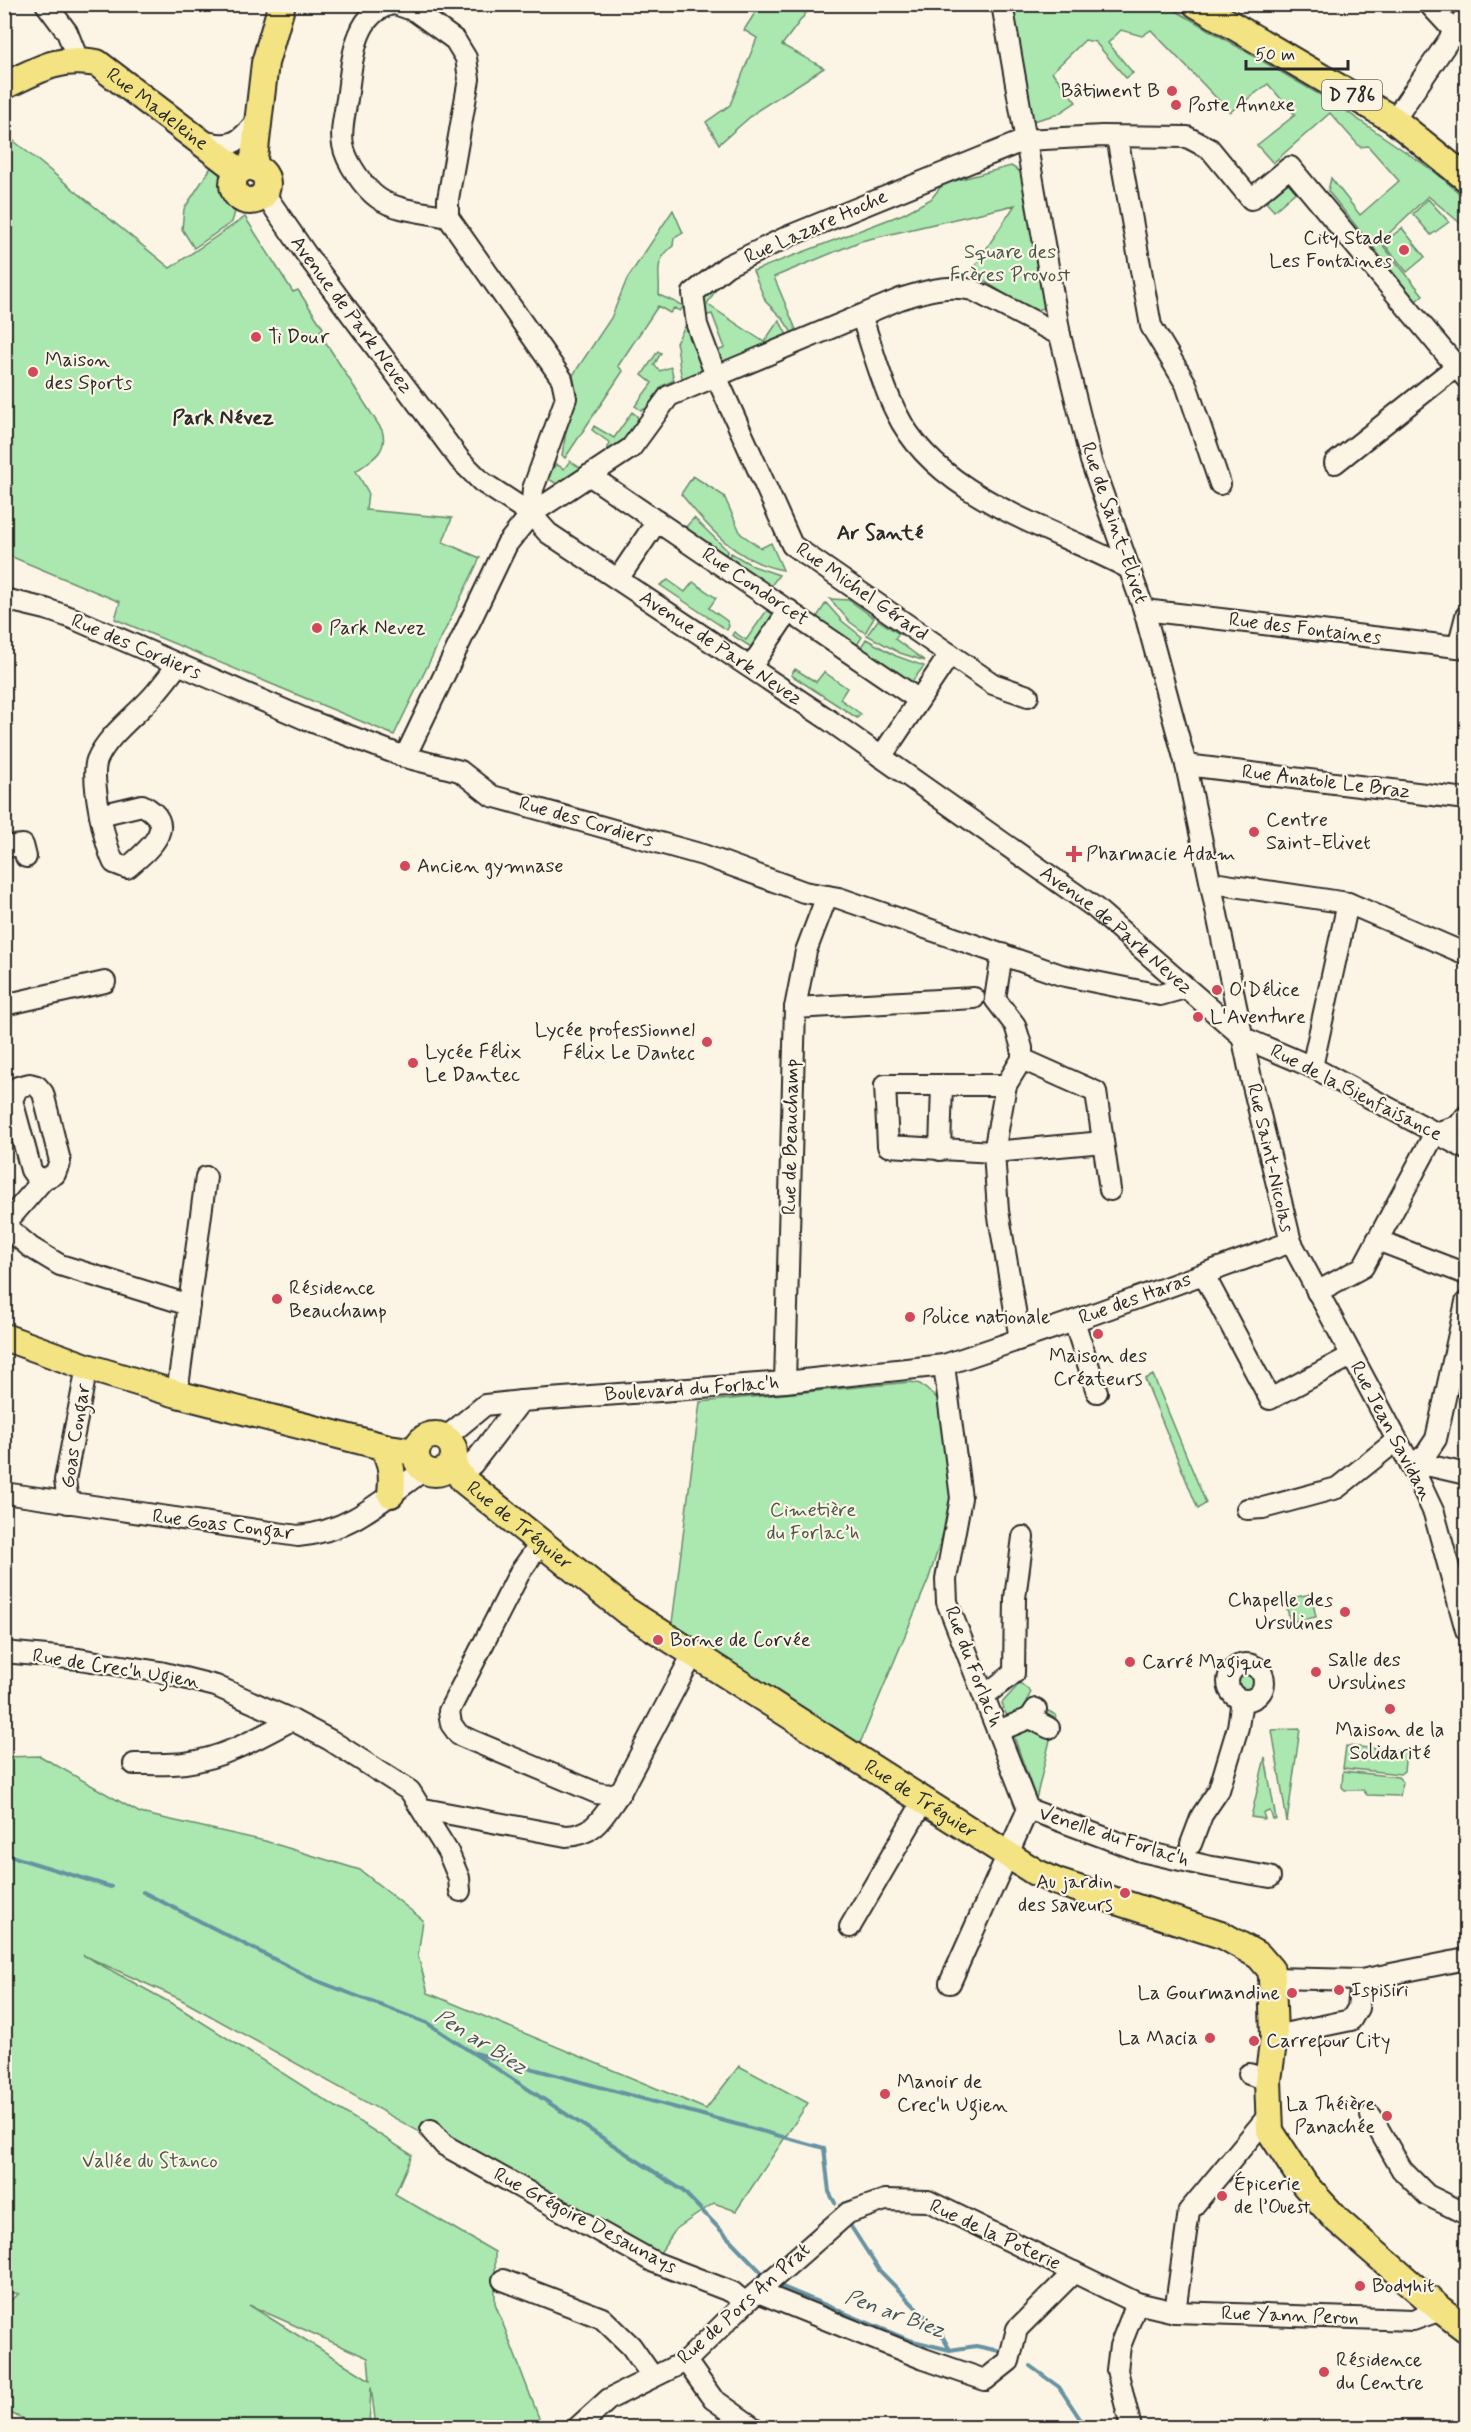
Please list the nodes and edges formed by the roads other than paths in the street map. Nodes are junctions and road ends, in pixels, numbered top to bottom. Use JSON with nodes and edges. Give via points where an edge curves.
{"nodes":[{"id":1,"x":46,"y":4,"type":"edge"},
{"id":2,"x":282,"y":4,"type":"edge"},
{"id":3,"x":395,"y":4,"type":"edge"},
{"id":4,"x":1002,"y":4,"type":"edge"},
{"id":5,"x":1429,"y":4,"type":"edge"},
{"id":6,"x":1213,"y":12,"type":"edge"},
{"id":7,"x":1467,"y":15,"type":"edge"},
{"id":8,"x":1455,"y":32,"type":"junction"},
{"id":9,"x":78,"y":60,"type":"junction"},
{"id":10,"x":4,"y":86,"type":"edge"},
{"id":11,"x":259,"y":118,"type":"junction"},
{"id":12,"x":1394,"y":120,"type":"junction"},
{"id":13,"x":1117,"y":137,"type":"junction"},
{"id":14,"x":198,"y":139,"type":"junction"},
{"id":15,"x":1025,"y":140,"type":"junction"},
{"id":16,"x":246,"y":169,"type":"junction"},
{"id":17,"x":1467,"y":178,"type":"edge"},
{"id":18,"x":264,"y":193,"type":"joint"},
{"id":19,"x":448,"y":217,"type":"junction"},
{"id":20,"x":862,"y":318,"type":"junction"},
{"id":21,"x":1060,"y":335,"type":"junction"},
{"id":22,"x":1462,"y":372,"type":"edge"},
{"id":23,"x":716,"y":376,"type":"junction"},
{"id":24,"x":1335,"y":463,"type":"dead end"},
{"id":25,"x":590,"y":475,"type":"junction"},
{"id":26,"x":1220,"y":484,"type":"dead end"},
{"id":27,"x":531,"y":514,"type":"junction"},
{"id":28,"x":657,"y":521,"type":"junction"},
{"id":29,"x":1130,"y":569,"type":"junction"},
{"id":30,"x":618,"y":579,"type":"junction"},
{"id":31,"x":4,"y":599,"type":"edge"},
{"id":32,"x":789,"y":610,"type":"junction"},
{"id":33,"x":1144,"y":610,"type":"junction"},
{"id":34,"x":1467,"y":616,"type":"edge"},
{"id":35,"x":1462,"y":648,"type":"edge"},
{"id":36,"x":950,"y":654,"type":"junction"},
{"id":37,"x":178,"y":665,"type":"junction"},
{"id":38,"x":751,"y":667,"type":"junction"},
{"id":39,"x":1028,"y":696,"type":"dead end"},
{"id":40,"x":919,"y":700,"type":"junction"},
{"id":41,"x":405,"y":757,"type":"junction"},
{"id":42,"x":880,"y":757,"type":"junction"},
{"id":43,"x":1186,"y":765,"type":"junction"},
{"id":44,"x":1467,"y":799,"type":"edge"},
{"id":45,"x":100,"y":815,"type":"dead end"},
{"id":46,"x":4,"y":847,"type":"edge"},
{"id":47,"x":26,"y":857,"type":"dead end"},
{"id":48,"x":1213,"y":883,"type":"junction"},
{"id":49,"x":827,"y":897,"type":"junction"},
{"id":50,"x":1348,"y":903,"type":"junction"},
{"id":51,"x":1002,"y":954,"type":"junction"},
{"id":52,"x":1467,"y":954,"type":"edge"},
{"id":53,"x":105,"y":982,"type":"dead end"},
{"id":54,"x":1185,"y":988,"type":"junction"},
{"id":55,"x":974,"y":998,"type":"dead end"},
{"id":56,"x":4,"y":1005,"type":"edge"},
{"id":57,"x":795,"y":1008,"type":"junction"},
{"id":58,"x":1244,"y":1038,"type":"junction"},
{"id":59,"x":1022,"y":1059,"type":"junction"},
{"id":60,"x":1312,"y":1067,"type":"junction"},
{"id":61,"x":942,"y":1084,"type":"junction"},
{"id":62,"x":1006,"y":1084,"type":"junction"},
{"id":63,"x":1467,"y":1116,"type":"edge"},
{"id":64,"x":1435,"y":1132,"type":"junction"},
{"id":65,"x":1103,"y":1142,"type":"junction"},
{"id":66,"x":1467,"y":1149,"type":"edge"},
{"id":67,"x":940,"y":1150,"type":"junction"},
{"id":68,"x":994,"y":1152,"type":"junction"},
{"id":69,"x":206,"y":1177,"type":"dead end"},
{"id":70,"x":44,"y":1179,"type":"dead end"},
{"id":71,"x":1110,"y":1190,"type":"dead end"},
{"id":72,"x":4,"y":1225,"type":"edge"},
{"id":73,"x":1377,"y":1240,"type":"junction"},
{"id":74,"x":1290,"y":1242,"type":"junction"},
{"id":75,"x":1467,"y":1274,"type":"edge"},
{"id":76,"x":1204,"y":1275,"type":"junction"},
{"id":77,"x":1317,"y":1292,"type":"junction"},
{"id":78,"x":1467,"y":1302,"type":"edge"},
{"id":79,"x":189,"y":1305,"type":"junction"},
{"id":80,"x":1074,"y":1321,"type":"junction"},
{"id":81,"x":4,"y":1337,"type":"edge"},
{"id":82,"x":1020,"y":1339,"type":"junction"},
{"id":83,"x":1351,"y":1356,"type":"junction"},
{"id":84,"x":944,"y":1365,"type":"junction"},
{"id":85,"x":87,"y":1367,"type":"junction"},
{"id":86,"x":785,"y":1382,"type":"junction"},
{"id":87,"x":1097,"y":1392,"type":"dead end"},
{"id":88,"x":177,"y":1394,"type":"junction"},
{"id":89,"x":521,"y":1401,"type":"dead end"},
{"id":90,"x":445,"y":1438,"type":"junction"},
{"id":91,"x":1397,"y":1440,"type":"junction"},
{"id":92,"x":383,"y":1447,"type":"junction"},
{"id":93,"x":420,"y":1461,"type":"junction"},
{"id":94,"x":462,"y":1464,"type":"junction"},
{"id":95,"x":1411,"y":1466,"type":"junction"},
{"id":96,"x":1467,"y":1474,"type":"edge"},
{"id":97,"x":4,"y":1493,"type":"edge"},
{"id":98,"x":391,"y":1494,"type":"junction"},
{"id":99,"x":68,"y":1503,"type":"junction"},
{"id":100,"x":1247,"y":1509,"type":"dead end"},
{"id":101,"x":1023,"y":1537,"type":"dead end"},
{"id":102,"x":540,"y":1544,"type":"junction"},
{"id":103,"x":1467,"y":1630,"type":"edge"},
{"id":104,"x":4,"y":1652,"type":"edge"},
{"id":105,"x":693,"y":1654,"type":"junction"},
{"id":106,"x":985,"y":1695,"type":"junction"},
{"id":107,"x":1242,"y":1700,"type":"dead end"},
{"id":108,"x":292,"y":1720,"type":"junction"},
{"id":109,"x":1049,"y":1728,"type":"dead end"},
{"id":110,"x":998,"y":1731,"type":"junction"},
{"id":111,"x":134,"y":1764,"type":"dead end"},
{"id":112,"x":621,"y":1791,"type":"junction"},
{"id":113,"x":924,"y":1800,"type":"junction"},
{"id":114,"x":424,"y":1809,"type":"junction"},
{"id":115,"x":1028,"y":1809,"type":"junction"},
{"id":116,"x":1009,"y":1854,"type":"junction"},
{"id":117,"x":1188,"y":1854,"type":"junction"},
{"id":118,"x":1270,"y":1877,"type":"dead end"},
{"id":119,"x":460,"y":1891,"type":"dead end"},
{"id":120,"x":850,"y":1927,"type":"dead end"},
{"id":121,"x":1467,"y":1959,"type":"edge"},
{"id":122,"x":1272,"y":1978,"type":"junction"},
{"id":123,"x":1361,"y":1980,"type":"junction"},
{"id":124,"x":950,"y":1983,"type":"dead end"},
{"id":125,"x":1274,"y":2036,"type":"junction"},
{"id":126,"x":1371,"y":2116,"type":"dead end"},
{"id":127,"x":1263,"y":2121,"type":"junction"},
{"id":128,"x":431,"y":2130,"type":"dead end"},
{"id":129,"x":848,"y":2213,"type":"joint"},
{"id":130,"x":1467,"y":2214,"type":"edge"},
{"id":131,"x":1074,"y":2272,"type":"junction"},
{"id":132,"x":503,"y":2280,"type":"dead end"},
{"id":133,"x":752,"y":2297,"type":"junction"},
{"id":134,"x":1137,"y":2304,"type":"junction"},
{"id":135,"x":1441,"y":2310,"type":"junction"},
{"id":136,"x":1175,"y":2312,"type":"junction"},
{"id":137,"x":1467,"y":2329,"type":"edge"},
{"id":138,"x":686,"y":2361,"type":"junction"},
{"id":139,"x":652,"y":2376,"type":"junction"},
{"id":140,"x":577,"y":2427,"type":"edge"},
{"id":141,"x":753,"y":2427,"type":"edge"},
{"id":142,"x":1131,"y":2427,"type":"edge"}],
"edges":[{"from":1,"to":9,"type":"street","via":[[67,32]]},
{"from":2,"to":11,"type":"main road","via":[[265,63]]},
{"from":3,"to":19,"type":"street","via":[[415,10],[455,40],[466,58],[469,79]]},
{"from":3,"to":19,"type":"street","via":[[371,15],[356,41],[342,143],[377,198],[390,205]]},
{"from":4,"to":15,"type":"street","name":"Rue de Saint-Elivet"},
{"from":5,"to":8,"type":"street"},
{"from":6,"to":12,"type":"main road","number":"D 786"},
{"from":7,"to":8,"type":"street"},
{"from":8,"to":12,"type":"street"},
{"from":9,"to":10,"type":"main road","name":"Rue Madeleine","via":[[49,64]]},
{"from":9,"to":14,"type":"main road","name":"Rue Madeleine","via":[[106,68]]},
{"from":11,"to":14,"type":"street","via":[[236,143],[216,145]]},
{"from":11,"to":16,"type":"main road"},
{"from":12,"to":17,"type":"main road","number":"D 786"},
{"from":13,"to":15,"type":"street"},
{"from":13,"to":22,"type":"street","via":[[1186,137],[1210,149],[1251,200],[1290,167]]},
{"from":13,"to":26,"type":"street","via":[[1151,326],[1186,384]]},
{"from":14,"to":16,"type":"main road","name":"Rue Madeleine"},
{"from":15,"to":21,"type":"street","name":"Rue de Saint-Elivet"},
{"from":15,"to":23,"type":"street","name":"Rue Lazare Hoche","via":[[799,232],[727,266],[693,293],[697,325]]},
{"from":16,"to":18,"type":"main road","via":[[259,169],[267,177]]},
{"from":18,"to":27,"type":"street","name":"Avenue de Park Nevez","via":[[460,460],[482,482]]},
{"from":19,"to":27,"type":"street","via":[[562,379],[566,398],[533,489]]},
{"from":20,"to":21,"type":"street","via":[[900,299],[932,289],[962,287]]},
{"from":20,"to":23,"type":"street"},
{"from":20,"to":29,"type":"street","via":[[896,413],[935,464],[984,500]]},
{"from":21,"to":29,"type":"street","name":"Rue de Saint-Elivet","via":[[1090,461]]},
{"from":22,"to":24,"type":"street"},
{"from":23,"to":25,"type":"street","via":[[669,396],[631,448]]},
{"from":23,"to":36,"type":"street","name":"Rue Michel Gérard","via":[[792,545]]},
{"from":25,"to":27,"type":"street"},
{"from":25,"to":28,"type":"street","name":"Rue Condorcet"},
{"from":27,"to":30,"type":"street","name":"Avenue de Park Nevez","via":[[548,533]]},
{"from":27,"to":41,"type":"street","via":[[507,544]]},
{"from":28,"to":30,"type":"street"},
{"from":28,"to":32,"type":"street","name":"Rue Condorcet"},
{"from":29,"to":33,"type":"street","name":"Rue de Saint-Elivet"},
{"from":30,"to":38,"type":"street","name":"Avenue de Park Nevez"},
{"from":31,"to":37,"type":"street","name":"Rue des Cordiers","via":[[64,615]]},
{"from":32,"to":38,"type":"street"},
{"from":32,"to":40,"type":"street","name":"Rue Condorcet"},
{"from":33,"to":35,"type":"street","name":"Rue des Fontaines"},
{"from":33,"to":43,"type":"street","name":"Rue de Saint-Elivet"},
{"from":34,"to":35,"type":"street"},
{"from":36,"to":39,"type":"street","name":"Rue Michel Gérard","via":[[993,684]]},
{"from":36,"to":40,"type":"street"},
{"from":37,"to":41,"type":"street","name":"Rue des Cordiers"},
{"from":37,"to":45,"type":"street","via":[[97,760]]},
{"from":38,"to":42,"type":"street","name":"Avenue de Park Nevez"},
{"from":40,"to":42,"type":"street"},
{"from":41,"to":49,"type":"street","name":"Rue des Cordiers","via":[[460,771],[492,796],[692,852]]},
{"from":42,"to":54,"type":"street","name":"Avenue de Park Nevez","via":[[1094,907]]},
{"from":43,"to":44,"type":"street","name":"Rue Anatole Le Braz"},
{"from":43,"to":48,"type":"street","name":"Rue de Saint-Elivet"},
{"from":46,"to":47,"type":"street","via":[[23,845]]},
{"from":48,"to":50,"type":"street"},
{"from":48,"to":58,"type":"street","name":"Rue de Saint-Elivet"},
{"from":49,"to":51,"type":"street","name":"Rue des Cordiers"},
{"from":49,"to":57,"type":"street","name":"Rue de Beauchamp","via":[[806,951]]},
{"from":50,"to":52,"type":"street"},
{"from":50,"to":60,"type":"street"},
{"from":51,"to":54,"type":"street","name":"Rue des Cordiers","via":[[1061,975],[1160,995]]},
{"from":51,"to":59,"type":"street","via":[[994,999],[1015,1025]]},
{"from":53,"to":56,"type":"street"},
{"from":54,"to":58,"type":"street","name":"Avenue de Park Nevez"},
{"from":55,"to":57,"type":"street"},
{"from":57,"to":86,"type":"street","name":"Rue de Beauchamp"},
{"from":58,"to":60,"type":"street","name":"Rue de la Bienfaisance"},
{"from":58,"to":74,"type":"street","name":"Rue Saint-Nicolas"},
{"from":59,"to":62,"type":"street"},
{"from":59,"to":65,"type":"street","via":[[1096,1092]]},
{"from":60,"to":64,"type":"street","name":"Rue de la Bienfaisance"},
{"from":61,"to":62,"type":"street"},
{"from":61,"to":67,"type":"street"},
{"from":61,"to":67,"type":"street","via":[[885,1085],[888,1146]]},
{"from":62,"to":68,"type":"street"},
{"from":63,"to":64,"type":"street","via":[[1458,1126]]},
{"from":64,"to":66,"type":"street","name":"Rue de la Bienfaisance"},
{"from":64,"to":73,"type":"street"},
{"from":65,"to":68,"type":"street"},
{"from":65,"to":71,"type":"street"},
{"from":67,"to":68,"type":"street"},
{"from":68,"to":82,"type":"street","via":[[998,1211]]},
{"from":69,"to":79,"type":"street"},
{"from":70,"to":72,"type":"street"},
{"from":72,"to":79,"type":"street","via":[[60,1265]]},
{"from":73,"to":75,"type":"street"},
{"from":73,"to":77,"type":"street","via":[[1363,1267]]},
{"from":74,"to":76,"type":"street","name":"Rue des Haras"},
{"from":74,"to":77,"type":"street","name":"Rue Jean Savidan"},
{"from":76,"to":80,"type":"street","name":"Rue des Haras"},
{"from":76,"to":83,"type":"street","via":[[1270,1399]]},
{"from":77,"to":83,"type":"street","name":"Rue Jean Savidan"},
{"from":78,"to":95,"type":"street","via":[[1436,1439]]},
{"from":79,"to":88,"type":"street"},
{"from":80,"to":82,"type":"street","name":"Rue des Haras"},
{"from":80,"to":87,"type":"street"},
{"from":81,"to":85,"type":"main road"},
{"from":82,"to":84,"type":"street","name":"Rue des Haras"},
{"from":83,"to":91,"type":"street","name":"Rue Jean Savidan"},
{"from":84,"to":86,"type":"street","name":"Boulevard du Forlac'h"},
{"from":84,"to":106,"type":"street","name":"Rue du Forlac'h","via":[[961,1498],[946,1579],[947,1602]]},
{"from":85,"to":88,"type":"main road"},
{"from":85,"to":99,"type":"street","name":"Goas Congar","via":[[65,1480]]},
{"from":86,"to":94,"type":"street","name":"Boulevard du Forlac'h","via":[[521,1401]]},
{"from":88,"to":92,"type":"main road"},
{"from":89,"to":90,"type":"street","via":[[485,1405]]},
{"from":90,"to":93,"type":"main road","via":[[430,1436],[420,1442]]},
{"from":90,"to":94,"type":"main road"},
{"from":91,"to":95,"type":"street","name":"Rue Jean Savidan"},
{"from":91,"to":100,"type":"street","via":[[1337,1488]]},
{"from":92,"to":93,"type":"main road"},
{"from":92,"to":98,"type":"main road","via":[[393,1474]]},
{"from":93,"to":94,"type":"main road","via":[[438,1473]]},
{"from":93,"to":98,"type":"street","name":"Rue Goas Congar"},
{"from":94,"to":102,"type":"main road","name":"Rue de Tréguier","via":[[463,1480]]},
{"from":95,"to":96,"type":"street"},
{"from":95,"to":103,"type":"street","name":"Rue Jean Savidan","via":[[1434,1513]]},
{"from":97,"to":99,"type":"street","name":"Rue Goas Congar"},
{"from":98,"to":99,"type":"street","name":"Rue Goas Congar","via":[[346,1526],[298,1536]]},
{"from":101,"to":106,"type":"street","via":[[1015,1598],[1014,1673]]},
{"from":102,"to":105,"type":"main road","name":"Rue de Tréguier","via":[[625,1610]]},
{"from":102,"to":112,"type":"street","via":[[520,1572],[449,1711],[452,1724],[459,1735],[597,1793],[610,1795]]},
{"from":104,"to":108,"type":"street","name":"Rue de Crec'h Ugien","via":[[160,1672],[216,1686]]},
{"from":105,"to":112,"type":"street"},
{"from":105,"to":113,"type":"main road","name":"Rue de Tréguier"},
{"from":106,"to":110,"type":"street","name":"Rue du Forlac'h"},
{"from":107,"to":117,"type":"street","via":[[1219,1790],[1202,1815]]},
{"from":108,"to":111,"type":"street","via":[[220,1754],[185,1763]]},
{"from":108,"to":114,"type":"street","name":"Rue de Crec'h Ugien","via":[[410,1791]]},
{"from":109,"to":110,"type":"street","via":[[1033,1713]]},
{"from":110,"to":115,"type":"street","name":"Rue du Forlac'h"},
{"from":112,"to":114,"type":"street","via":[[593,1829],[579,1836]]},
{"from":113,"to":116,"type":"main road","name":"Rue de Tréguier"},
{"from":113,"to":120,"type":"street"},
{"from":114,"to":119,"type":"street","name":"Rue de Crec'h Ugien","via":[[457,1872]]},
{"from":115,"to":116,"type":"street"},
{"from":115,"to":117,"type":"street","name":"Venelle du Forlac'h","via":[[1141,1851]]},
{"from":116,"to":122,"type":"main road","name":"Rue de Tréguier","via":[[1057,1882],[1237,1942],[1266,1963]]},
{"from":116,"to":124,"type":"street"},
{"from":117,"to":118,"type":"street","name":"Venelle du Forlac'h"},
{"from":121,"to":123,"type":"street"},
{"from":122,"to":123,"type":"street"},
{"from":122,"to":125,"type":"main road"},
{"from":123,"to":125,"type":"street","via":[[1359,2008],[1351,2020]]},
{"from":125,"to":127,"type":"main road","via":[[1259,2077]]},
{"from":126,"to":130,"type":"street","via":[[1402,2170],[1427,2195]]},
{"from":127,"to":135,"type":"main road","via":[[1305,2185],[1338,2221]]},
{"from":127,"to":136,"type":"street","via":[[1189,2211]]},
{"from":128,"to":133,"type":"street","name":"Rue Grégoire Desaunays","via":[[444,2145],[654,2262]]},
{"from":129,"to":131,"type":"street","name":"Rue de la Poterie","via":[[885,2200],[928,2201]]},
{"from":129,"to":133,"type":"street","name":"Rue de Pors An Prat"},
{"from":131,"to":133,"type":"street","name":"Rue Grégoire Desaunays","via":[[1017,2329],[1009,2361],[985,2380]]},
{"from":131,"to":134,"type":"street","name":"Rue de la Poterie"},
{"from":132,"to":139,"type":"street","via":[[602,2318],[631,2346]]},
{"from":133,"to":138,"type":"street","name":"Rue de Pors An Prat"},
{"from":134,"to":136,"type":"street","name":"Rue Yann Peron"},
{"from":134,"to":142,"type":"street","via":[[1120,2346],[1117,2370]]},
{"from":135,"to":136,"type":"street","name":"Rue Yann Peron","via":[[1413,2320]]},
{"from":135,"to":137,"type":"main road"},
{"from":138,"to":139,"type":"street","name":"Rue de Pors An Prat"},
{"from":138,"to":141,"type":"street","via":[[713,2399]]},
{"from":139,"to":140,"type":"street","name":"Rue de Pors An Prat","via":[[609,2399]]}]}
